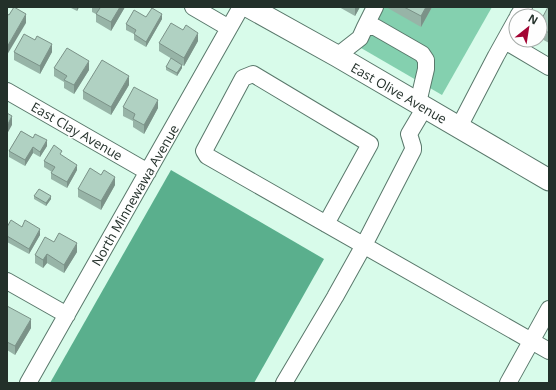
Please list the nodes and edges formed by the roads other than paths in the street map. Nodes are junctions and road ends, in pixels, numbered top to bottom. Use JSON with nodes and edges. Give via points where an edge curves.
{"nodes":[{"id":1,"x":193,"y":7,"type":"edge"},
{"id":2,"x":241,"y":7,"type":"edge"},
{"id":3,"x":249,"y":7,"type":"edge"},
{"id":4,"x":375,"y":7,"type":"edge"},
{"id":5,"x":274,"y":13,"type":"edge"},
{"id":6,"x":365,"y":27,"type":"junction"},
{"id":7,"x":229,"y":28,"type":"junction"},
{"id":8,"x":508,"y":34,"type":"edge"},
{"id":9,"x":504,"y":41,"type":"junction"},
{"id":10,"x":337,"y":56,"type":"junction"},
{"id":11,"x":549,"y":67,"type":"edge"},
{"id":12,"x":7,"y":91,"type":"edge"},
{"id":13,"x":422,"y":105,"type":"junction"},
{"id":14,"x":459,"y":127,"type":"junction"},
{"id":15,"x":148,"y":172,"type":"junction"},
{"id":16,"x":549,"y":180,"type":"edge"},
{"id":17,"x":326,"y":224,"type":"junction"},
{"id":18,"x":364,"y":245,"type":"junction"},
{"id":19,"x":7,"y":281,"type":"edge"},
{"id":20,"x":549,"y":309,"type":"edge"},
{"id":21,"x":67,"y":315,"type":"junction"},
{"id":22,"x":531,"y":341,"type":"junction"},
{"id":23,"x":549,"y":351,"type":"edge"},
{"id":24,"x":28,"y":383,"type":"edge"},
{"id":25,"x":284,"y":383,"type":"edge"},
{"id":26,"x":508,"y":383,"type":"edge"}],
"edges":[{"from":1,"to":7,"type":"street"},
{"from":2,"to":7,"type":"street","name":"North Minnewawa Avenue"},
{"from":3,"to":5,"type":"main road","name":"East Olive Avenue"},
{"from":4,"to":6,"type":"street"},
{"from":5,"to":10,"type":"main road","name":"East Olive Avenue"},
{"from":6,"to":10,"type":"street","via":[[360,38]]},
{"from":6,"to":13,"type":"street","via":[[375,27],[422,54],[426,60],[426,69]]},
{"from":7,"to":15,"type":"street","name":"North Minnewawa Avenue"},
{"from":8,"to":9,"type":"street"},
{"from":9,"to":11,"type":"street"},
{"from":9,"to":14,"type":"street"},
{"from":10,"to":13,"type":"main road","name":"East Olive Avenue"},
{"from":12,"to":15,"type":"street","name":"East Clay Avenue"},
{"from":13,"to":14,"type":"main road","name":"East Olive Avenue"},
{"from":13,"to":18,"type":"street","via":[[409,134],[413,150]]},
{"from":14,"to":16,"type":"main road","name":"East Olive Avenue"},
{"from":15,"to":21,"type":"street","name":"North Minnewawa Avenue"},
{"from":17,"to":17,"type":"street","via":[[207,156],[204,151],[243,78],[253,74],[370,144]]},
{"from":17,"to":18,"type":"street"},
{"from":18,"to":22,"type":"street"},
{"from":18,"to":25,"type":"street"},
{"from":19,"to":21,"type":"street"},
{"from":20,"to":22,"type":"street"},
{"from":21,"to":24,"type":"street","name":"North Minnewawa Avenue"},
{"from":22,"to":23,"type":"street"},
{"from":22,"to":26,"type":"street"}]}
